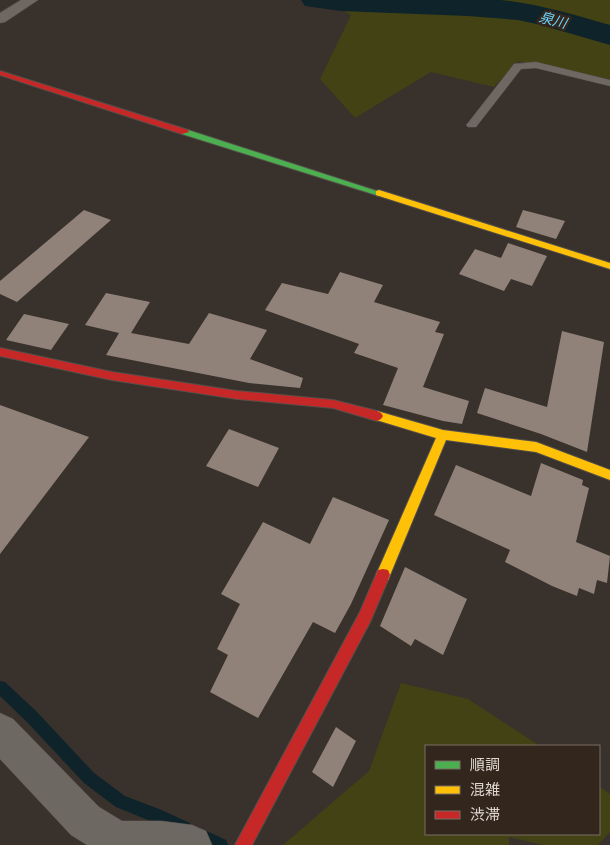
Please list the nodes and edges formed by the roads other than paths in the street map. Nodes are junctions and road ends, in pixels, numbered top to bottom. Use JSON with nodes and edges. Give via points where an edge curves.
{"nodes":[{"id":1,"x":31,"y":0,"type":"edge"},
{"id":2,"x":0,"y":19,"type":"edge"},
{"id":3,"x":0,"y":73,"type":"edge"},
{"id":4,"x":610,"y":83,"type":"edge"},
{"id":5,"x":472,"y":125,"type":"dead end"},
{"id":6,"x":610,"y":266,"type":"edge"},
{"id":7,"x":0,"y":352,"type":"edge"},
{"id":8,"x":444,"y":435,"type":"junction"},
{"id":9,"x":610,"y":475,"type":"edge"},
{"id":10,"x":0,"y":732,"type":"edge"},
{"id":11,"x":245,"y":841,"type":"edge"},
{"id":12,"x":192,"y":845,"type":"edge"}],
"edges":[{"from":1,"to":2,"type":"street"},
{"from":3,"to":6,"type":"street"},
{"from":4,"to":5,"type":"lane","via":[[536,65],[518,66]]},
{"from":7,"to":8,"type":"street","via":[[122,378],[237,396],[333,404]]},
{"from":8,"to":9,"type":"street","via":[[536,447]]},
{"from":8,"to":11,"type":"street","via":[[366,617]]},
{"from":10,"to":12,"type":"street","via":[[85,821],[118,841]]}]}
